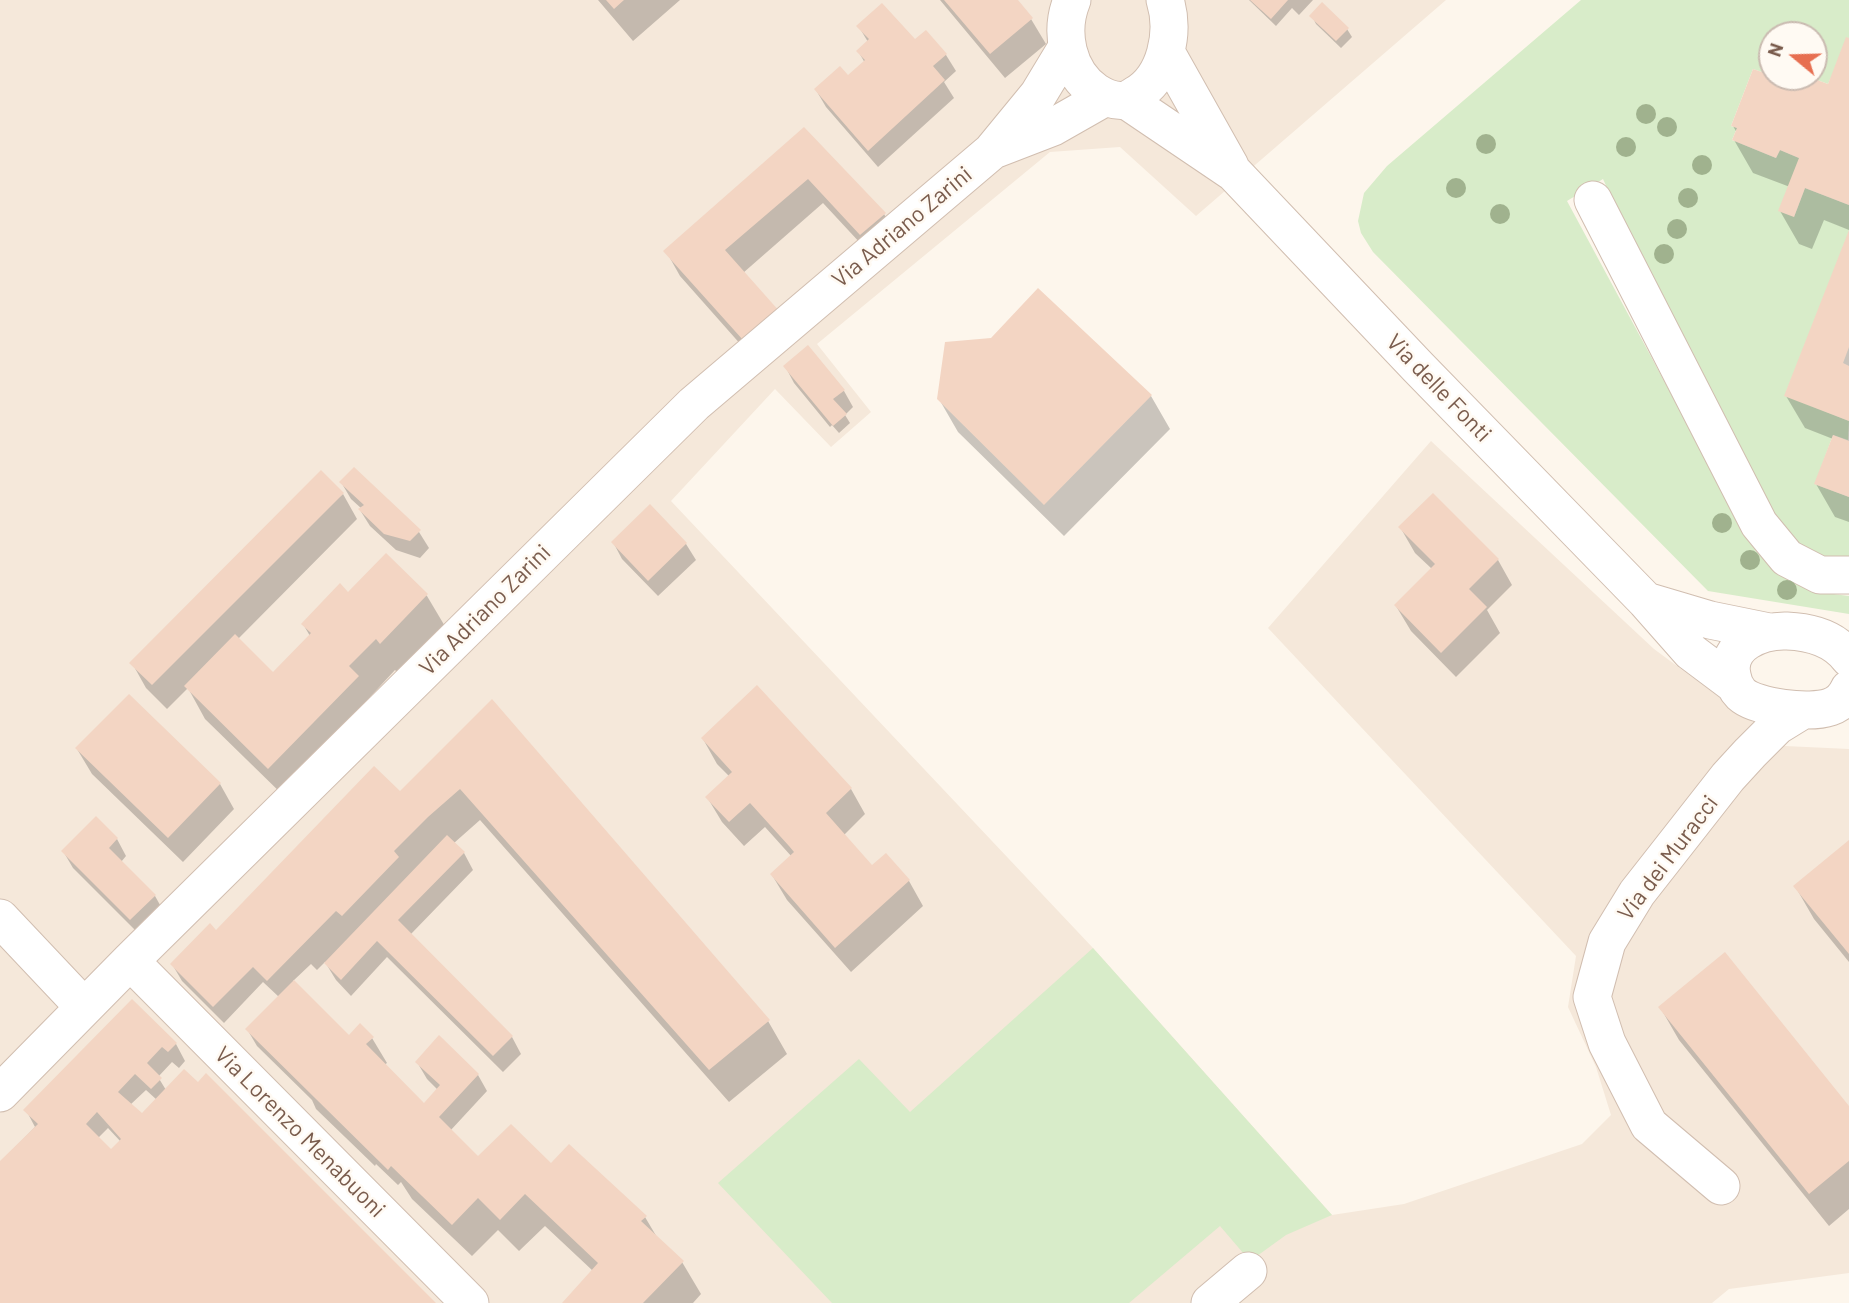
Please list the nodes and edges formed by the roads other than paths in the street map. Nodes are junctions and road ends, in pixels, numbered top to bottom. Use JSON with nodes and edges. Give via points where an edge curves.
{"nodes":[{"id":1,"x":1165,"y":0,"type":"edge"},
{"id":2,"x":1070,"y":2,"type":"edge"},
{"id":3,"x":1067,"y":47,"type":"junction"},
{"id":4,"x":1166,"y":52,"type":"junction"},
{"id":5,"x":1115,"y":99,"type":"junction"},
{"id":6,"x":992,"y":151,"type":"junction"},
{"id":7,"x":1234,"y":173,"type":"junction"},
{"id":8,"x":1593,"y":200,"type":"dead end"},
{"id":9,"x":1849,"y":575,"type":"edge"},
{"id":10,"x":1646,"y":601,"type":"junction"},
{"id":11,"x":1769,"y":632,"type":"junction"},
{"id":12,"x":1849,"y":657,"type":"edge"},
{"id":13,"x":1737,"y":688,"type":"junction"},
{"id":14,"x":1833,"y":706,"type":"edge"},
{"id":15,"x":1728,"y":777,"type":"junction"},
{"id":16,"x":0,"y":918,"type":"edge"},
{"id":17,"x":130,"y":961,"type":"junction"},
{"id":18,"x":84,"y":1007,"type":"junction"},
{"id":19,"x":0,"y":1093,"type":"edge"},
{"id":20,"x":1721,"y":1186,"type":"dead end"},
{"id":21,"x":1248,"y":1270,"type":"dead end"},
{"id":22,"x":470,"y":1303,"type":"edge"},
{"id":23,"x":1210,"y":1303,"type":"edge"}],
"edges":[{"from":1,"to":4,"type":"street","via":[[1169,12]]},
{"from":2,"to":3,"type":"street"},
{"from":3,"to":5,"type":"street","name":"Via delle Fonti","via":[[1073,67],[1086,85]]},
{"from":3,"to":6,"type":"street","via":[[1038,94]]},
{"from":4,"to":5,"type":"street","via":[[1156,76],[1142,92]]},
{"from":4,"to":7,"type":"street","name":"Via delle Fonti"},
{"from":5,"to":6,"type":"street"},
{"from":5,"to":7,"type":"street","name":"Via delle Fonti"},
{"from":6,"to":17,"type":"street","name":"Via Adriano Zarini","via":[[694,404]]},
{"from":7,"to":10,"type":"street","name":"Via delle Fonti"},
{"from":8,"to":9,"type":"street","via":[[1759,524],[1787,558],[1820,575]]},
{"from":10,"to":11,"type":"street","name":"Via delle Fonti"},
{"from":10,"to":13,"type":"street","name":"Via delle Fonti","via":[[1691,652]]},
{"from":11,"to":12,"type":"street","name":"Via delle Fonti","via":[[1822,638]]},
{"from":11,"to":13,"type":"street","via":[[1753,637],[1734,655],[1731,665]]},
{"from":13,"to":14,"type":"street","name":"Via delle Fonti","via":[[1745,697],[1768,705]]},
{"from":13,"to":15,"type":"street","name":"Via dei Muracci","via":[[1739,745]]},
{"from":14,"to":15,"type":"street","name":"Via dei Muracci","via":[[1777,726]]},
{"from":15,"to":20,"type":"street","name":"Via dei Muracci","via":[[1631,903],[1607,942],[1592,997],[1607,1043],[1649,1125]]},
{"from":16,"to":18,"type":"street"},
{"from":17,"to":18,"type":"street","name":"Via Adriano Zarini"},
{"from":17,"to":22,"type":"street","name":"Via Lorenzo Menabuoni"},
{"from":18,"to":19,"type":"street","name":"Via Adriano Zarini"},
{"from":21,"to":23,"type":"street"}]}
